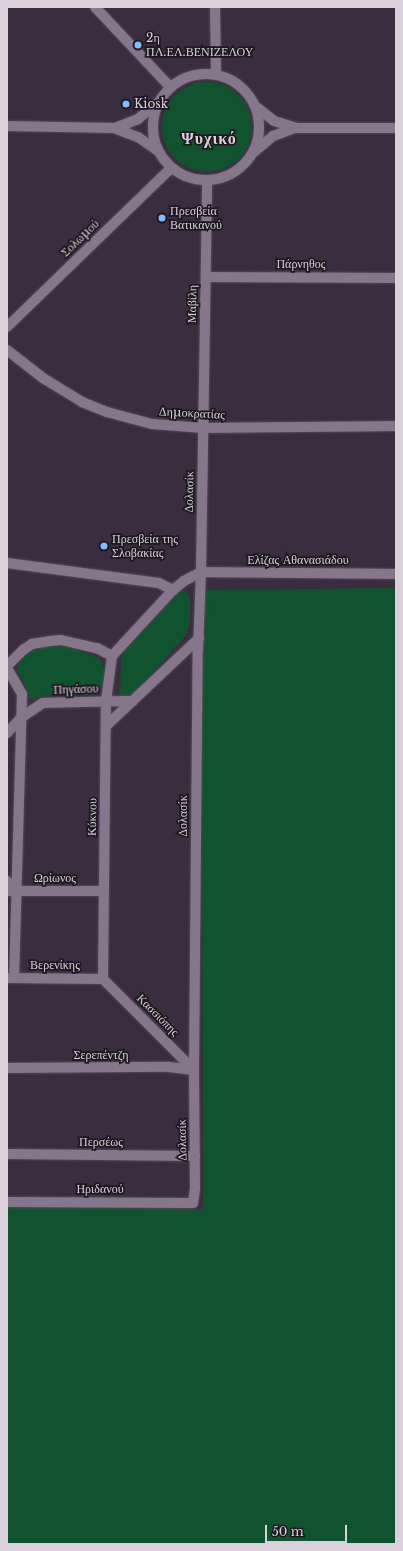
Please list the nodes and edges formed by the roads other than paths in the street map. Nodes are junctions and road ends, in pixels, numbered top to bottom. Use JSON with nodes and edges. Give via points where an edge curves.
{"nodes":[{"id":1,"x":95,"y":7,"type":"edge"},
{"id":2,"x":215,"y":7,"type":"edge"},
{"id":3,"x":216,"y":74,"type":"junction"},
{"id":4,"x":170,"y":87,"type":"junction"},
{"id":5,"x":161,"y":98,"type":"junction"},
{"id":6,"x":255,"y":106,"type":"junction"},
{"id":7,"x":7,"y":126,"type":"edge"},
{"id":8,"x":114,"y":128,"type":"junction"},
{"id":9,"x":297,"y":128,"type":"junction"},
{"id":10,"x":396,"y":128,"type":"edge"},
{"id":11,"x":158,"y":151,"type":"junction"},
{"id":12,"x":253,"y":152,"type":"junction"},
{"id":13,"x":171,"y":168,"type":"junction"},
{"id":14,"x":207,"y":181,"type":"junction"},
{"id":15,"x":206,"y":277,"type":"junction"},
{"id":16,"x":396,"y":278,"type":"edge"},
{"id":17,"x":7,"y":327,"type":"edge"},
{"id":18,"x":7,"y":350,"type":"edge"},
{"id":19,"x":396,"y":426,"type":"edge"},
{"id":20,"x":203,"y":428,"type":"junction"},
{"id":21,"x":7,"y":563,"type":"edge"},
{"id":22,"x":201,"y":572,"type":"junction"},
{"id":23,"x":396,"y":574,"type":"edge"},
{"id":24,"x":173,"y":590,"type":"junction"},
{"id":25,"x":199,"y":638,"type":"junction"},
{"id":26,"x":112,"y":656,"type":"junction"},
{"id":27,"x":7,"y":667,"type":"edge"},
{"id":28,"x":134,"y":700,"type":"junction"},
{"id":29,"x":106,"y":701,"type":"junction"},
{"id":30,"x":22,"y":717,"type":"junction"},
{"id":31,"x":106,"y":726,"type":"junction"},
{"id":32,"x":7,"y":733,"type":"edge"},
{"id":33,"x":7,"y":881,"type":"edge"},
{"id":34,"x":12,"y":891,"type":"edge"},
{"id":35,"x":104,"y":891,"type":"junction"},
{"id":36,"x":11,"y":978,"type":"edge"},
{"id":37,"x":103,"y":979,"type":"junction"},
{"id":38,"x":7,"y":1068,"type":"edge"},
{"id":39,"x":194,"y":1070,"type":"junction"},
{"id":40,"x":7,"y":1154,"type":"edge"},
{"id":41,"x":195,"y":1156,"type":"junction"},
{"id":42,"x":7,"y":1202,"type":"edge"},
{"id":43,"x":193,"y":1203,"type":"joint"}],
"edges":[{"from":1,"to":4,"type":"street"},
{"from":2,"to":3,"type":"street"},
{"from":3,"to":4,"type":"street","via":[[192,76]]},
{"from":3,"to":6,"type":"street","via":[[240,85]]},
{"from":4,"to":5,"type":"street"},
{"from":5,"to":8,"type":"street","via":[[151,110],[138,119]]},
{"from":5,"to":11,"type":"street","via":[[156,108],[152,129]]},
{"from":6,"to":9,"type":"street","via":[[274,121]]},
{"from":6,"to":12,"type":"street","via":[[259,121],[259,137]]},
{"from":7,"to":8,"type":"street"},
{"from":8,"to":11,"type":"street","via":[[138,137]]},
{"from":9,"to":10,"type":"street"},
{"from":9,"to":12,"type":"street","via":[[273,136]]},
{"from":11,"to":13,"type":"street"},
{"from":12,"to":14,"type":"street","via":[[245,164],[234,173],[221,179]]},
{"from":13,"to":14,"type":"street","via":[[183,176]]},
{"from":13,"to":17,"type":"street","name":"Σολωμού"},
{"from":14,"to":15,"type":"street","name":"Μαβίλη"},
{"from":15,"to":16,"type":"street","name":"Πάρνηθος"},
{"from":15,"to":20,"type":"street","name":"Μαβίλη"},
{"from":18,"to":20,"type":"street","name":"Δημοκρατίας","via":[[61,390],[106,412],[152,424]]},
{"from":19,"to":20,"type":"street","name":"Δημοκρατίας"},
{"from":20,"to":22,"type":"street","name":"Δολασίκ"},
{"from":21,"to":24,"type":"street","via":[[158,583]]},
{"from":22,"to":23,"type":"street","name":"Ελίζας Αθανασιάδου"},
{"from":22,"to":24,"type":"street"},
{"from":22,"to":25,"type":"street","name":"Δολασίκ"},
{"from":24,"to":26,"type":"street"},
{"from":25,"to":28,"type":"street"},
{"from":25,"to":39,"type":"street","name":"Δολασίκ"},
{"from":26,"to":27,"type":"street","via":[[97,648],[61,640],[50,641],[32,644]]},
{"from":26,"to":29,"type":"street","name":"Κύκνου"},
{"from":27,"to":30,"type":"street","via":[[22,694]]},
{"from":28,"to":29,"type":"street","name":"Πηγάσου"},
{"from":28,"to":31,"type":"street"},
{"from":29,"to":30,"type":"street","name":"Πηγάσου","via":[[43,703]]},
{"from":29,"to":31,"type":"street","name":"Κύκνου"},
{"from":30,"to":32,"type":"street","name":"Πηγάσου"},
{"from":30,"to":34,"type":"street"},
{"from":31,"to":35,"type":"street","name":"Κύκνου"},
{"from":33,"to":34,"type":"street"},
{"from":34,"to":35,"type":"street","name":"Ωρίωνος"},
{"from":34,"to":36,"type":"street"},
{"from":35,"to":37,"type":"street","name":"Κύκνου"},
{"from":36,"to":37,"type":"street","name":"Βερενίκης"},
{"from":37,"to":39,"type":"street","name":"Κασσιόπης"},
{"from":38,"to":39,"type":"street","name":"Σερεπέντζη","via":[[169,1067]]},
{"from":39,"to":41,"type":"street","name":"Δολασίκ"},
{"from":40,"to":41,"type":"street","name":"Περσέως"},
{"from":41,"to":43,"type":"street","name":"Δολασίκ"},
{"from":42,"to":43,"type":"street","name":"Ηριδανού"}]}
